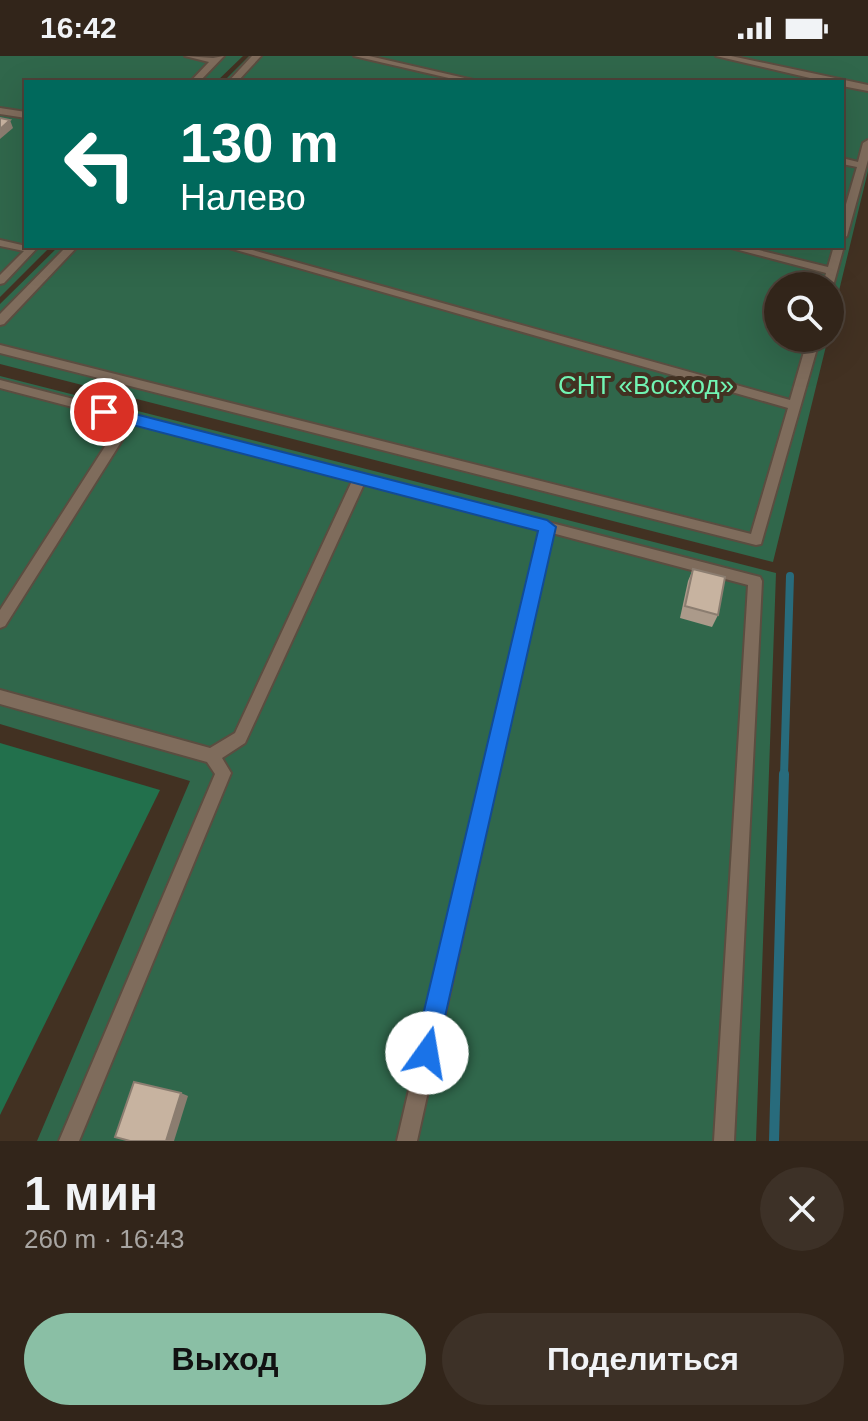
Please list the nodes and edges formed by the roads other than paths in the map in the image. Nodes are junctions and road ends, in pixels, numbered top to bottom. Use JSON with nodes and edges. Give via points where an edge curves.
{"nodes":[{"id":1,"x":189,"y":56,"type":"edge"},
{"id":2,"x":257,"y":56,"type":"edge"},
{"id":3,"x":358,"y":56,"type":"edge"},
{"id":4,"x":720,"y":56,"type":"edge"},
{"id":5,"x":217,"y":58,"type":"edge"},
{"id":6,"x":196,"y":80,"type":"edge"},
{"id":7,"x":234,"y":80,"type":"edge"},
{"id":8,"x":469,"y":80,"type":"edge"},
{"id":9,"x":831,"y":80,"type":"edge"},
{"id":10,"x":844,"y":83,"type":"edge"},
{"id":11,"x":868,"y":88,"type":"edge"},
{"id":12,"x":0,"y":111,"type":"edge"},
{"id":13,"x":24,"y":115,"type":"edge"},
{"id":14,"x":868,"y":143,"type":"edge"},
{"id":15,"x":844,"y":161,"type":"edge"},
{"id":16,"x":861,"y":165,"type":"junction"},
{"id":17,"x":844,"y":229,"type":"edge"},
{"id":18,"x":0,"y":243,"type":"edge"},
{"id":19,"x":24,"y":247,"type":"edge"},
{"id":20,"x":33,"y":248,"type":"edge"},
{"id":21,"x":71,"y":248,"type":"edge"},
{"id":22,"x":234,"y":248,"type":"edge"},
{"id":23,"x":737,"y":248,"type":"edge"},
{"id":24,"x":838,"y":248,"type":"edge"},
{"id":25,"x":832,"y":271,"type":"joint"},
{"id":26,"x":0,"y":281,"type":"edge"},
{"id":27,"x":0,"y":321,"type":"edge"},
{"id":28,"x":0,"y":349,"type":"edge"},
{"id":29,"x":810,"y":352,"type":"edge"},
{"id":30,"x":0,"y":384,"type":"edge"},
{"id":31,"x":795,"y":406,"type":"junction"},
{"id":32,"x":130,"y":418,"type":"junction"},
{"id":33,"x":360,"y":478,"type":"junction"},
{"id":34,"x":547,"y":527,"type":"junction"},
{"id":35,"x":0,"y":622,"type":"edge"},
{"id":36,"x":0,"y":697,"type":"edge"},
{"id":37,"x":212,"y":756,"type":"junction"},
{"id":38,"x":69,"y":1141,"type":"edge"},
{"id":39,"x":407,"y":1141,"type":"edge"},
{"id":40,"x":724,"y":1141,"type":"edge"}],
"edges":[{"from":1,"to":5,"type":"lane"},
{"from":2,"to":7,"type":"lane"},
{"from":3,"to":8,"type":"lane"},
{"from":4,"to":9,"type":"lane"},
{"from":5,"to":6,"type":"lane"},
{"from":10,"to":11,"type":"lane"},
{"from":12,"to":13,"type":"lane"},
{"from":14,"to":16,"type":"lane"},
{"from":15,"to":16,"type":"lane"},
{"from":16,"to":17,"type":"lane"},
{"from":18,"to":19,"type":"lane"},
{"from":20,"to":26,"type":"lane"},
{"from":21,"to":27,"type":"lane"},
{"from":22,"to":31,"type":"lane"},
{"from":23,"to":25,"type":"lane"},
{"from":24,"to":25,"type":"lane"},
{"from":28,"to":31,"type":"lane","via":[[756,540]]},
{"from":29,"to":31,"type":"lane"},
{"from":30,"to":32,"type":"lane"},
{"from":32,"to":33,"type":"lane"},
{"from":32,"to":35,"type":"lane"},
{"from":33,"to":34,"type":"lane"},
{"from":33,"to":37,"type":"lane","via":[[240,738]]},
{"from":34,"to":39,"type":"lane"},
{"from":34,"to":40,"type":"lane","via":[[755,581]]},
{"from":36,"to":37,"type":"lane"},
{"from":37,"to":38,"type":"lane","via":[[223,773]]}]}
